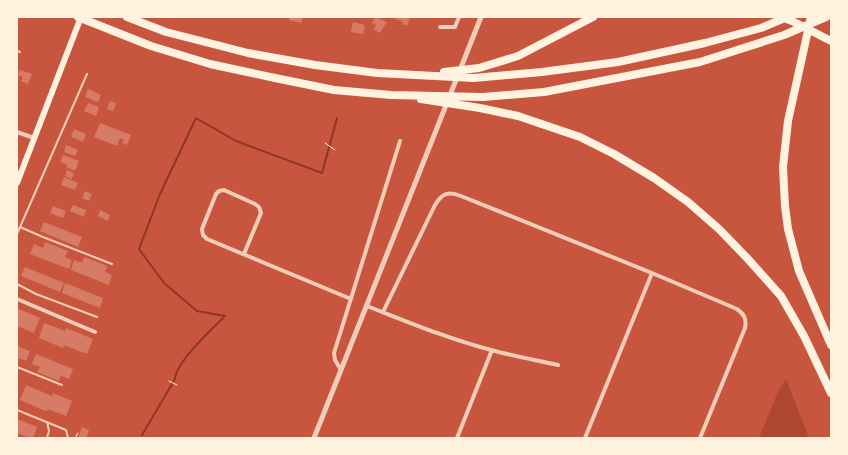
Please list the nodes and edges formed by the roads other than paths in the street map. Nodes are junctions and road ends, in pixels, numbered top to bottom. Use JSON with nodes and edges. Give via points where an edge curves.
{"nodes":[{"id":1,"x":78,"y":17,"type":"edge"},
{"id":2,"x":81,"y":17,"type":"edge"},
{"id":3,"x":127,"y":17,"type":"edge"},
{"id":4,"x":460,"y":17,"type":"edge"},
{"id":5,"x":481,"y":17,"type":"edge"},
{"id":6,"x":593,"y":17,"type":"edge"},
{"id":7,"x":781,"y":17,"type":"edge"},
{"id":8,"x":787,"y":17,"type":"edge"},
{"id":9,"x":811,"y":17,"type":"edge"},
{"id":10,"x":826,"y":17,"type":"edge"},
{"id":11,"x":440,"y":27,"type":"dead end"},
{"id":12,"x":831,"y":41,"type":"edge"},
{"id":13,"x":87,"y":74,"type":"dead end"},
{"id":14,"x":423,"y":75,"type":"junction"},
{"id":15,"x":391,"y":95,"type":"junction"},
{"id":16,"x":17,"y":132,"type":"edge"},
{"id":17,"x":34,"y":138,"type":"junction"},
{"id":18,"x":400,"y":141,"type":"dead end"},
{"id":19,"x":17,"y":183,"type":"edge"},
{"id":20,"x":20,"y":227,"type":"junction"},
{"id":21,"x":17,"y":234,"type":"edge"},
{"id":22,"x":244,"y":254,"type":"junction"},
{"id":23,"x":112,"y":264,"type":"dead end"},
{"id":24,"x":652,"y":273,"type":"junction"},
{"id":25,"x":17,"y":284,"type":"edge"},
{"id":26,"x":17,"y":299,"type":"edge"},
{"id":27,"x":351,"y":299,"type":"junction"},
{"id":28,"x":367,"y":306,"type":"junction"},
{"id":29,"x":383,"y":312,"type":"junction"},
{"id":30,"x":97,"y":317,"type":"dead end"},
{"id":31,"x":95,"y":332,"type":"dead end"},
{"id":32,"x":831,"y":345,"type":"edge"},
{"id":33,"x":492,"y":350,"type":"junction"},
{"id":34,"x":558,"y":364,"type":"dead end"},
{"id":35,"x":17,"y":367,"type":"edge"},
{"id":36,"x":341,"y":370,"type":"junction"},
{"id":37,"x":62,"y":385,"type":"dead end"},
{"id":38,"x":831,"y":393,"type":"edge"},
{"id":39,"x":17,"y":410,"type":"edge"},
{"id":40,"x":47,"y":422,"type":"junction"},
{"id":41,"x":47,"y":438,"type":"edge"},
{"id":42,"x":68,"y":438,"type":"edge"},
{"id":43,"x":314,"y":438,"type":"edge"},
{"id":44,"x":457,"y":438,"type":"edge"},
{"id":45,"x":585,"y":438,"type":"edge"},
{"id":46,"x":700,"y":438,"type":"edge"}],
"edges":[{"from":1,"to":15,"type":"highway","via":[[151,46],[210,64],[334,90]]},
{"from":2,"to":17,"type":"main road"},
{"from":3,"to":14,"type":"highway","via":[[166,32],[248,53],[377,73]]},
{"from":4,"to":11,"type":"street","via":[[455,27]]},
{"from":5,"to":28,"type":"street"},
{"from":6,"to":14,"type":"highway","via":[[518,56],[479,68]]},
{"from":7,"to":12,"type":"highway"},
{"from":8,"to":14,"type":"highway","via":[[761,28],[705,44],[618,62],[490,77]]},
{"from":9,"to":32,"type":"highway","via":[[788,121],[783,167],[785,206],[788,230],[799,271]]},
{"from":10,"to":15,"type":"highway","via":[[784,35],[700,62],[544,92],[483,97]]},
{"from":13,"to":20,"type":"lane"},
{"from":15,"to":38,"type":"highway","via":[[518,116],[587,141],[654,178],[688,202],[719,229],[781,296],[804,336]]},
{"from":16,"to":17,"type":"street"},
{"from":17,"to":19,"type":"main road"},
{"from":18,"to":27,"type":"street"},
{"from":20,"to":21,"type":"lane"},
{"from":20,"to":23,"type":"lane"},
{"from":22,"to":22,"type":"street","via":[[207,239],[204,235],[202,229],[219,191],[224,190],[255,204],[262,213]]},
{"from":22,"to":27,"type":"street"},
{"from":24,"to":29,"type":"street","via":[[461,196],[446,193],[435,205]]},
{"from":24,"to":45,"type":"street"},
{"from":24,"to":46,"type":"street","via":[[728,305],[742,313],[746,322]]},
{"from":25,"to":30,"type":"lane"},
{"from":26,"to":31,"type":"street"},
{"from":27,"to":36,"type":"street","via":[[334,353]]},
{"from":28,"to":29,"type":"street"},
{"from":28,"to":36,"type":"street"},
{"from":29,"to":33,"type":"street"},
{"from":33,"to":34,"type":"street"},
{"from":33,"to":44,"type":"street"},
{"from":35,"to":37,"type":"lane"},
{"from":36,"to":43,"type":"street"},
{"from":39,"to":40,"type":"lane"},
{"from":40,"to":41,"type":"lane"},
{"from":40,"to":42,"type":"lane","via":[[66,430]]}]}
